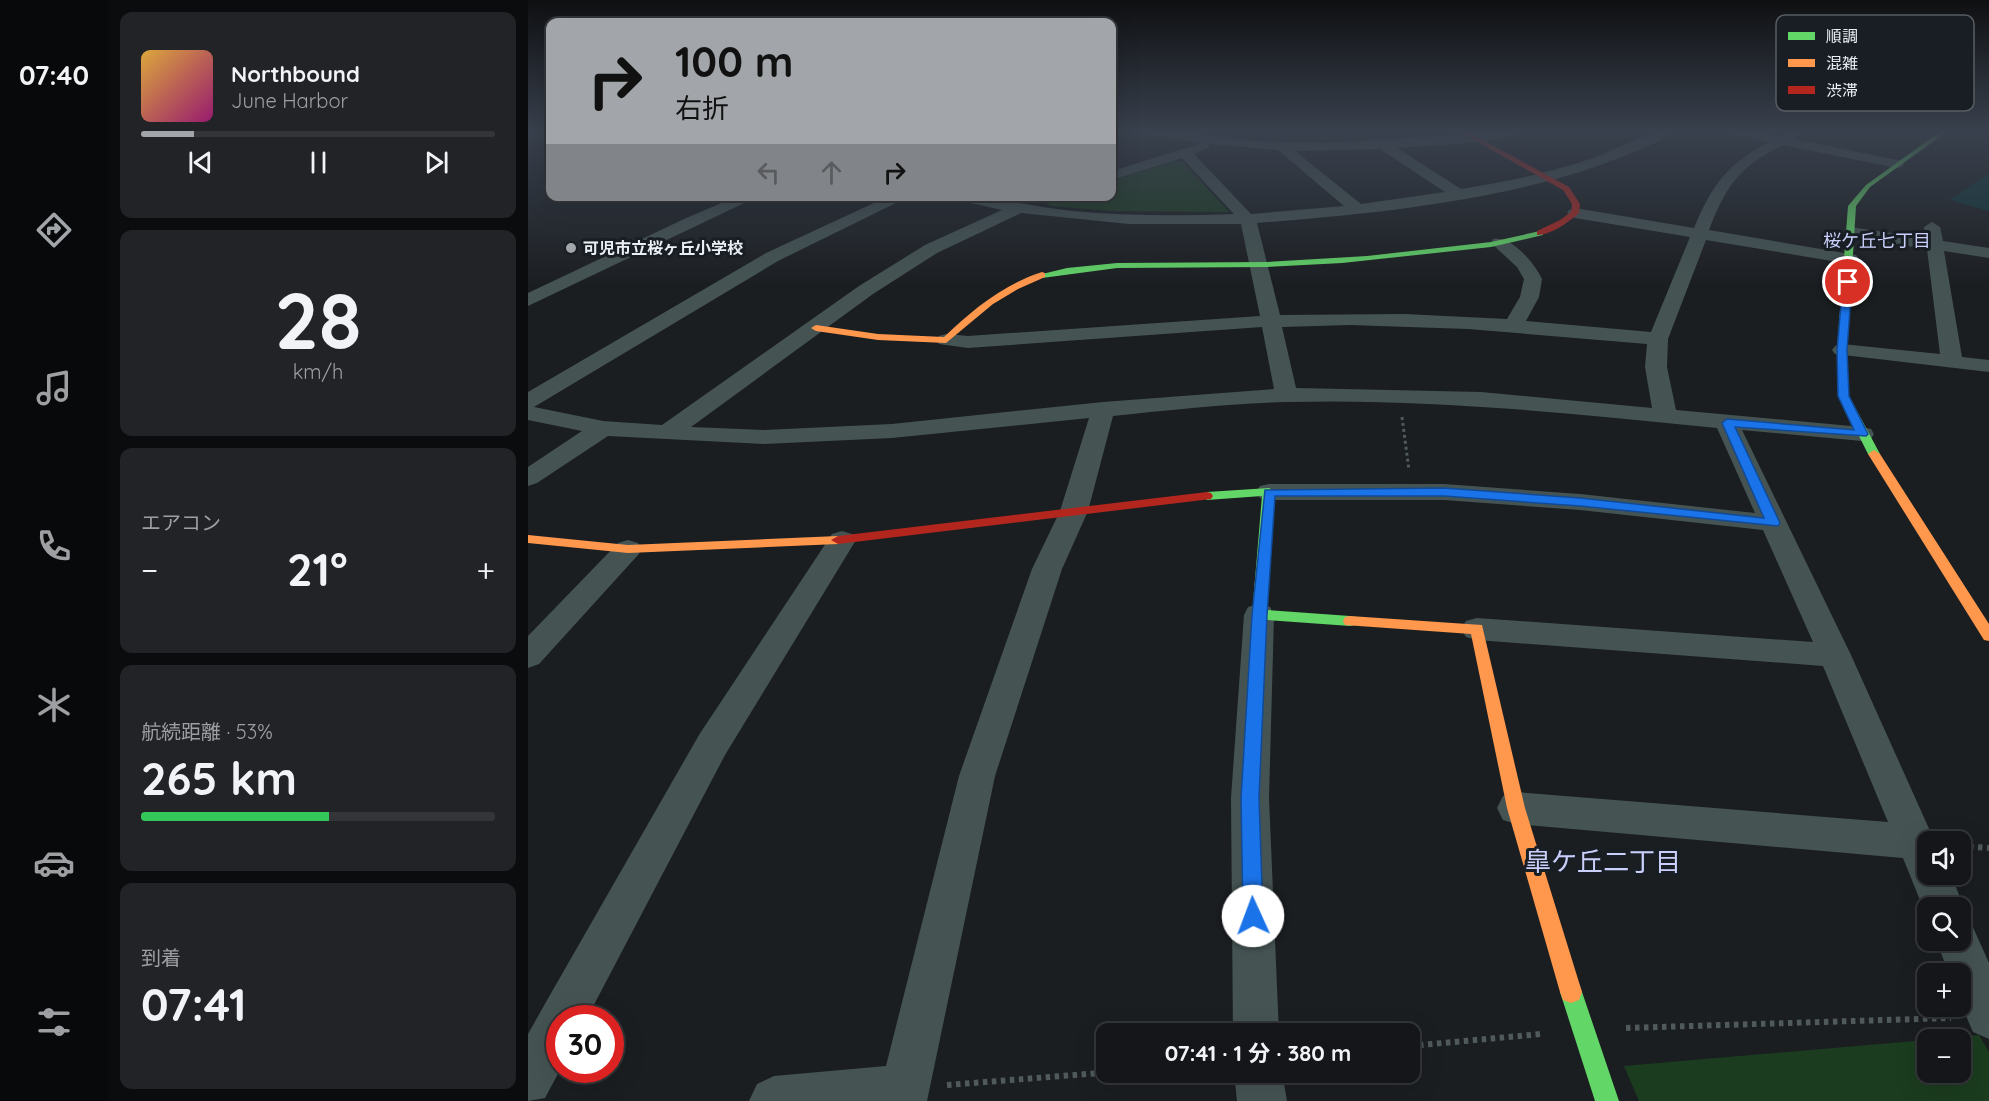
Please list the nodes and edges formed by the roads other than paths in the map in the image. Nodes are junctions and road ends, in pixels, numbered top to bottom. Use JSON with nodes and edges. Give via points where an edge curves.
{"nodes":[{"id":1,"x":1213,"y":182,"type":"edge"},
{"id":2,"x":1325,"y":182,"type":"edge"},
{"id":3,"x":1440,"y":182,"type":"edge"},
{"id":4,"x":1518,"y":182,"type":"edge"},
{"id":5,"x":1555,"y":182,"type":"edge"},
{"id":6,"x":1724,"y":182,"type":"edge"},
{"id":7,"x":1873,"y":182,"type":"edge"},
{"id":8,"x":1458,"y":194,"type":"junction"},
{"id":9,"x":740,"y":201,"type":"edge"},
{"id":10,"x":872,"y":201,"type":"edge"},
{"id":11,"x":892,"y":201,"type":"edge"},
{"id":12,"x":981,"y":201,"type":"edge"},
{"id":13,"x":1037,"y":201,"type":"edge"},
{"id":14,"x":1017,"y":209,"type":"junction"},
{"id":15,"x":1359,"y":210,"type":"junction"},
{"id":16,"x":1575,"y":213,"type":"junction"},
{"id":17,"x":1248,"y":220,"type":"junction"},
{"id":18,"x":1932,"y":224,"type":"dead end"},
{"id":19,"x":1850,"y":232,"type":"junction"},
{"id":20,"x":1701,"y":234,"type":"junction"},
{"id":21,"x":1499,"y":243,"type":"junction"},
{"id":22,"x":1935,"y":244,"type":"junction"},
{"id":23,"x":1989,"y":253,"type":"edge"},
{"id":24,"x":1850,"y":259,"type":"junction"},
{"id":25,"x":1260,"y":265,"type":"junction"},
{"id":26,"x":528,"y":300,"type":"edge"},
{"id":27,"x":1271,"y":321,"type":"junction"},
{"id":28,"x":1514,"y":325,"type":"junction"},
{"id":29,"x":816,"y":328,"type":"junction"},
{"id":30,"x":1658,"y":339,"type":"junction"},
{"id":31,"x":946,"y":340,"type":"junction"},
{"id":32,"x":1842,"y":350,"type":"junction"},
{"id":33,"x":1952,"y":361,"type":"junction"},
{"id":34,"x":1989,"y":366,"type":"edge"},
{"id":35,"x":528,"y":386,"type":"edge"},
{"id":36,"x":1286,"y":396,"type":"junction"},
{"id":37,"x":528,"y":402,"type":"edge"},
{"id":38,"x":1103,"y":409,"type":"junction"},
{"id":39,"x":528,"y":413,"type":"edge"},
{"id":40,"x":1665,"y":414,"type":"junction"},
{"id":41,"x":1727,"y":423,"type":"junction"},
{"id":42,"x":603,"y":428,"type":"junction"},
{"id":43,"x":667,"y":433,"type":"junction"},
{"id":44,"x":1862,"y":434,"type":"junction"},
{"id":45,"x":528,"y":478,"type":"edge"},
{"id":46,"x":1269,"y":492,"type":"junction"},
{"id":47,"x":1074,"y":511,"type":"junction"},
{"id":48,"x":1773,"y":523,"type":"junction"},
{"id":49,"x":528,"y":539,"type":"edge"},
{"id":50,"x":842,"y":540,"type":"junction"},
{"id":51,"x":628,"y":549,"type":"junction"},
{"id":52,"x":1259,"y":615,"type":"junction"},
{"id":53,"x":1477,"y":629,"type":"junction"},
{"id":54,"x":1989,"y":636,"type":"edge"},
{"id":55,"x":1835,"y":655,"type":"junction"},
{"id":56,"x":528,"y":656,"type":"edge"},
{"id":57,"x":1516,"y":808,"type":"junction"},
{"id":58,"x":1917,"y":846,"type":"edge"},
{"id":59,"x":1917,"y":861,"type":"edge"},
{"id":60,"x":1960,"y":951,"type":"edge"},
{"id":61,"x":569,"y":1005,"type":"edge"},
{"id":62,"x":1977,"y":1016,"type":"edge"},
{"id":63,"x":1256,"y":1023,"type":"edge"},
{"id":64,"x":546,"y":1048,"type":"edge"},
{"id":65,"x":528,"y":1081,"type":"edge"},
{"id":66,"x":1260,"y":1083,"type":"edge"},
{"id":67,"x":903,"y":1095,"type":"edge"},
{"id":68,"x":774,"y":1101,"type":"edge"},
{"id":69,"x":1262,"y":1101,"type":"edge"},
{"id":70,"x":1607,"y":1101,"type":"edge"}],
"edges":[{"from":1,"to":17,"type":"street"},
{"from":2,"to":15,"type":"street"},
{"from":3,"to":8,"type":"street"},
{"from":4,"to":8,"type":"street"},
{"from":5,"to":16,"type":"street","via":[[1566,189],[1576,204]]},
{"from":6,"to":20,"type":"street"},
{"from":7,"to":19,"type":"street","via":[[1852,206]]},
{"from":8,"to":15,"type":"street"},
{"from":9,"to":26,"type":"street"},
{"from":10,"to":35,"type":"street","via":[[758,254]]},
{"from":11,"to":37,"type":"street","via":[[772,257]]},
{"from":12,"to":14,"type":"street"},
{"from":13,"to":14,"type":"street"},
{"from":14,"to":17,"type":"street","via":[[1107,218]]},
{"from":14,"to":29,"type":"street","via":[[931,249],[866,290]]},
{"from":15,"to":17,"type":"street"},
{"from":16,"to":20,"type":"street"},
{"from":16,"to":21,"type":"street","via":[[1552,230]]},
{"from":17,"to":25,"type":"street"},
{"from":18,"to":22,"type":"street"},
{"from":19,"to":22,"type":"street"},
{"from":19,"to":24,"type":"street"},
{"from":20,"to":24,"type":"street"},
{"from":20,"to":30,"type":"street"},
{"from":21,"to":25,"type":"street","via":[[1367,259]]},
{"from":21,"to":28,"type":"street","via":[[1528,266],[1535,282],[1534,292]]},
{"from":22,"to":23,"type":"street"},
{"from":22,"to":33,"type":"street"},
{"from":24,"to":32,"type":"street"},
{"from":25,"to":27,"type":"street"},
{"from":25,"to":31,"type":"street","via":[[1101,266],[1041,275],[1002,291]]},
{"from":27,"to":28,"type":"street","via":[[1404,320]]},
{"from":27,"to":31,"type":"street","via":[[968,342]]},
{"from":27,"to":36,"type":"street"},
{"from":28,"to":30,"type":"street"},
{"from":29,"to":31,"type":"street","via":[[878,337]]},
{"from":29,"to":43,"type":"street"},
{"from":30,"to":40,"type":"street","via":[[1656,367]]},
{"from":32,"to":33,"type":"street"},
{"from":32,"to":44,"type":"street","via":[[1844,396]]},
{"from":33,"to":34,"type":"street"},
{"from":36,"to":38,"type":"street"},
{"from":36,"to":40,"type":"street","via":[[1481,399]]},
{"from":38,"to":43,"type":"street","via":[[892,431],[764,437]]},
{"from":38,"to":47,"type":"street"},
{"from":39,"to":42,"type":"street"},
{"from":40,"to":41,"type":"street"},
{"from":41,"to":44,"type":"street"},
{"from":41,"to":48,"type":"street"},
{"from":42,"to":43,"type":"street"},
{"from":42,"to":45,"type":"street"},
{"from":44,"to":54,"type":"street"},
{"from":46,"to":47,"type":"street"},
{"from":46,"to":48,"type":"street","via":[[1411,491],[1580,502]]},
{"from":46,"to":52,"type":"street"},
{"from":47,"to":50,"type":"street"},
{"from":47,"to":67,"type":"street","via":[[1047,569],[977,776]]},
{"from":48,"to":55,"type":"street"},
{"from":49,"to":51,"type":"street"},
{"from":50,"to":51,"type":"street"},
{"from":50,"to":61,"type":"street","via":[[711,745]]},
{"from":51,"to":56,"type":"street"},
{"from":52,"to":53,"type":"street"},
{"from":52,"to":63,"type":"street","via":[[1250,798]]},
{"from":53,"to":55,"type":"street"},
{"from":53,"to":57,"type":"street"},
{"from":55,"to":58,"type":"street"},
{"from":57,"to":59,"type":"street"},
{"from":57,"to":70,"type":"street"},
{"from":60,"to":62,"type":"street"},
{"from":64,"to":65,"type":"street"},
{"from":66,"to":69,"type":"street"},
{"from":67,"to":68,"type":"street"}]}
